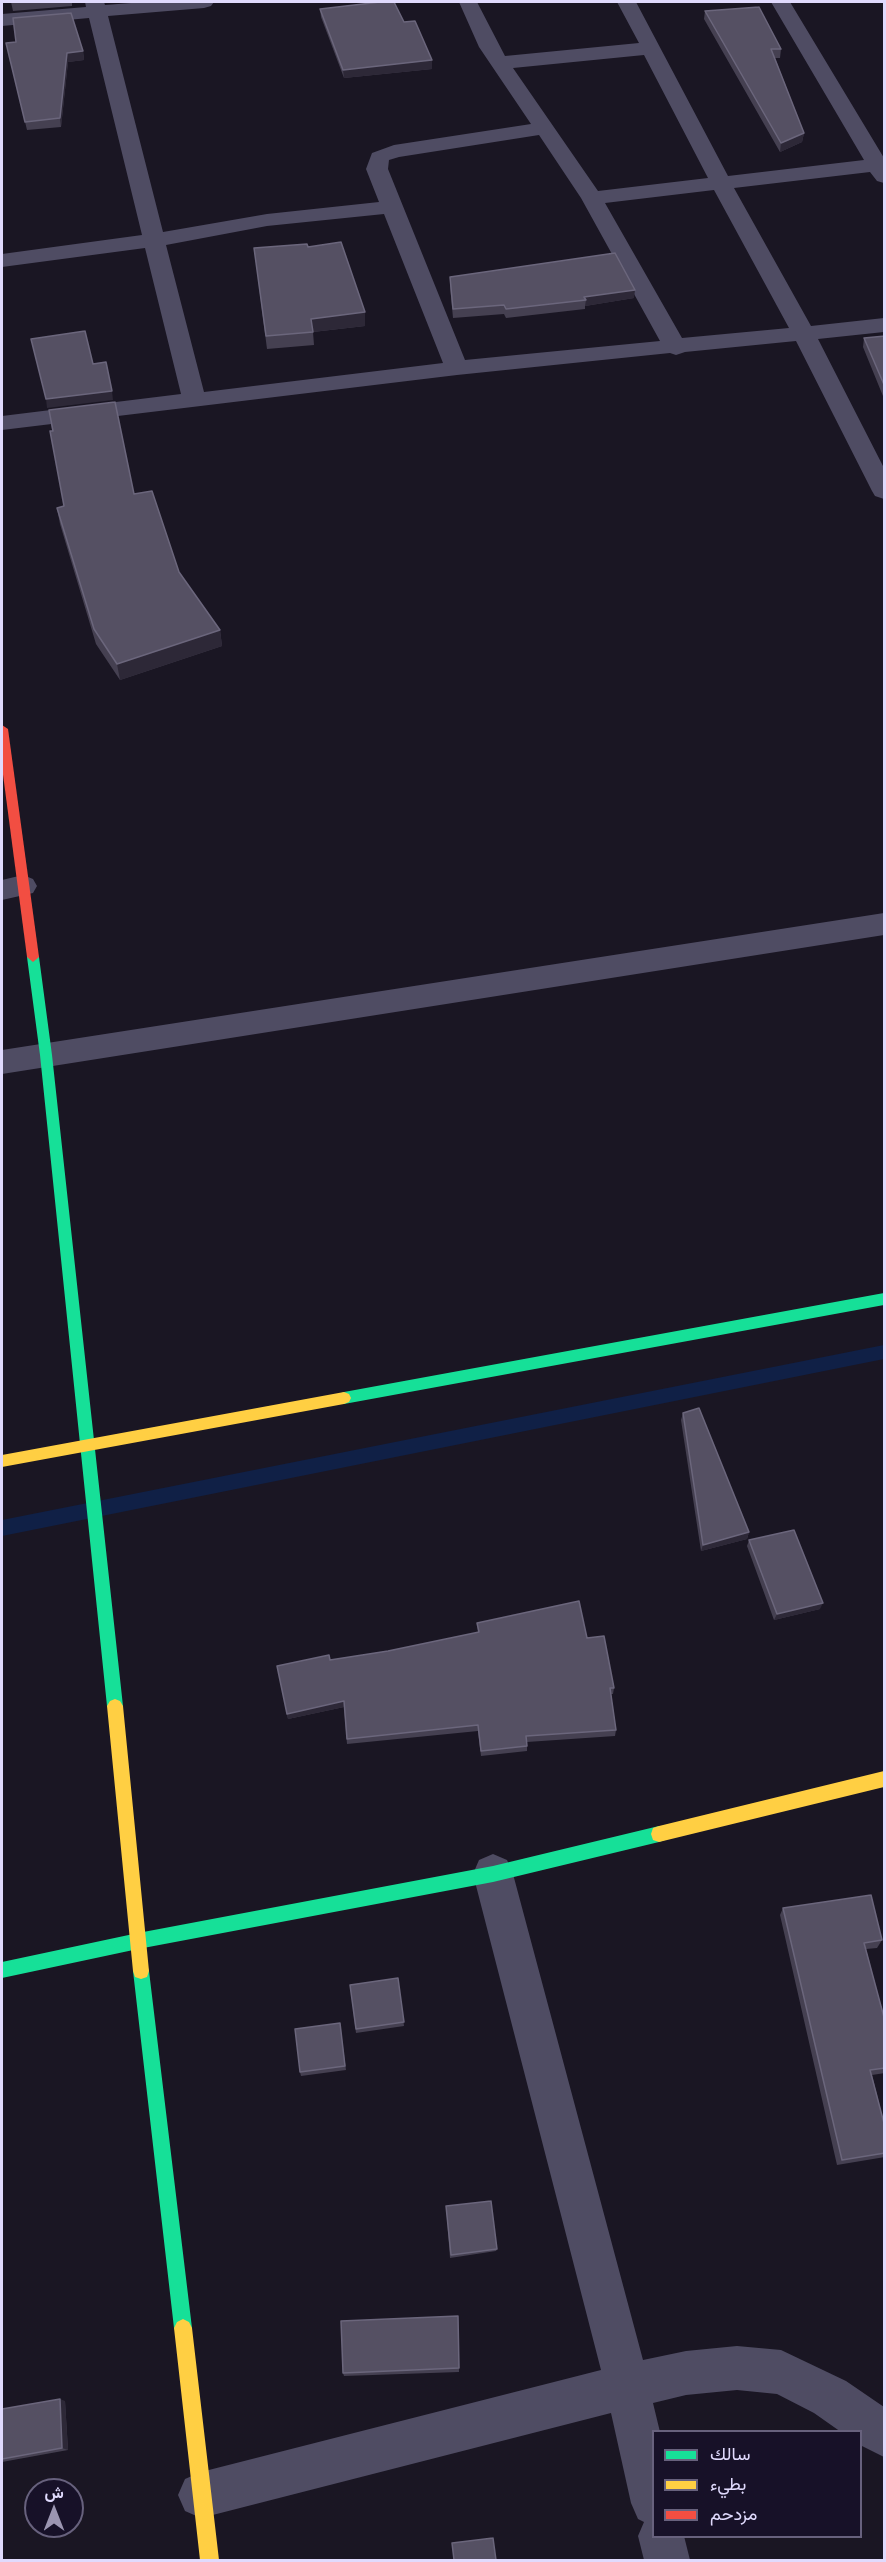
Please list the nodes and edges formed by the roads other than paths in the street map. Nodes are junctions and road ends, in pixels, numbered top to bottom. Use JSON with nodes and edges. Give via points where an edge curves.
{"nodes":[{"id":1,"x":204,"y":2,"type":"edge"},
{"id":2,"x":468,"y":2,"type":"edge"},
{"id":3,"x":627,"y":2,"type":"edge"},
{"id":4,"x":781,"y":2,"type":"edge"},
{"id":5,"x":97,"y":7,"type":"edge"},
{"id":6,"x":2,"y":20,"type":"edge"},
{"id":7,"x":651,"y":48,"type":"junction"},
{"id":8,"x":499,"y":63,"type":"junction"},
{"id":9,"x":543,"y":128,"type":"junction"},
{"id":10,"x":882,"y":169,"type":"edge"},
{"id":11,"x":721,"y":183,"type":"junction"},
{"id":12,"x":592,"y":198,"type":"junction"},
{"id":13,"x":392,"y":207,"type":"junction"},
{"id":14,"x":155,"y":240,"type":"junction"},
{"id":15,"x":2,"y":261,"type":"edge"},
{"id":16,"x":885,"y":326,"type":"edge"},
{"id":17,"x":804,"y":334,"type":"junction"},
{"id":18,"x":676,"y":348,"type":"junction"},
{"id":19,"x":457,"y":368,"type":"junction"},
{"id":20,"x":194,"y":400,"type":"junction"},
{"id":21,"x":2,"y":423,"type":"edge"},
{"id":22,"x":885,"y":491,"type":"edge"},
{"id":23,"x":2,"y":729,"type":"edge"},
{"id":24,"x":12,"y":888,"type":"edge"},
{"id":25,"x":885,"y":924,"type":"edge"},
{"id":26,"x":46,"y":1055,"type":"junction"},
{"id":27,"x":2,"y":1062,"type":"edge"},
{"id":28,"x":885,"y":1299,"type":"edge"},
{"id":29,"x":88,"y":1445,"type":"junction"},
{"id":30,"x":2,"y":1461,"type":"edge"},
{"id":31,"x":885,"y":1779,"type":"edge"},
{"id":32,"x":493,"y":1874,"type":"junction"},
{"id":33,"x":138,"y":1941,"type":"junction"},
{"id":34,"x":2,"y":1970,"type":"edge"},
{"id":35,"x":627,"y":2386,"type":"junction"},
{"id":36,"x":885,"y":2434,"type":"edge"},
{"id":37,"x":652,"y":2494,"type":"edge"},
{"id":38,"x":201,"y":2495,"type":"junction"},
{"id":39,"x":662,"y":2538,"type":"edge"},
{"id":40,"x":210,"y":2560,"type":"edge"},
{"id":41,"x":667,"y":2560,"type":"edge"}],
"edges":[{"from":1,"to":5,"type":"street"},
{"from":2,"to":8,"type":"street"},
{"from":3,"to":7,"type":"street"},
{"from":4,"to":10,"type":"street"},
{"from":5,"to":6,"type":"street"},
{"from":5,"to":14,"type":"street"},
{"from":7,"to":8,"type":"street"},
{"from":7,"to":11,"type":"street"},
{"from":8,"to":9,"type":"street"},
{"from":9,"to":12,"type":"street"},
{"from":9,"to":13,"type":"street","via":[[379,157],[377,169]]},
{"from":10,"to":11,"type":"street"},
{"from":11,"to":12,"type":"street"},
{"from":11,"to":17,"type":"street"},
{"from":12,"to":18,"type":"street"},
{"from":13,"to":14,"type":"street","via":[[267,220]]},
{"from":13,"to":19,"type":"street"},
{"from":14,"to":15,"type":"street"},
{"from":14,"to":20,"type":"street"},
{"from":16,"to":17,"type":"street"},
{"from":17,"to":18,"type":"street"},
{"from":17,"to":22,"type":"street"},
{"from":18,"to":19,"type":"street"},
{"from":19,"to":20,"type":"street"},
{"from":20,"to":21,"type":"street"},
{"from":23,"to":24,"type":"street"},
{"from":24,"to":26,"type":"street"},
{"from":25,"to":26,"type":"street"},
{"from":26,"to":27,"type":"street"},
{"from":26,"to":29,"type":"street"},
{"from":28,"to":29,"type":"street"},
{"from":29,"to":30,"type":"street"},
{"from":29,"to":33,"type":"street"},
{"from":31,"to":32,"type":"street"},
{"from":32,"to":33,"type":"street"},
{"from":32,"to":35,"type":"street"},
{"from":33,"to":34,"type":"street"},
{"from":33,"to":38,"type":"street"},
{"from":35,"to":36,"type":"street","via":[[737,2367],[781,2372],[830,2397]]},
{"from":35,"to":37,"type":"street"},
{"from":35,"to":38,"type":"street"},
{"from":38,"to":40,"type":"street"},
{"from":39,"to":41,"type":"street"}]}
